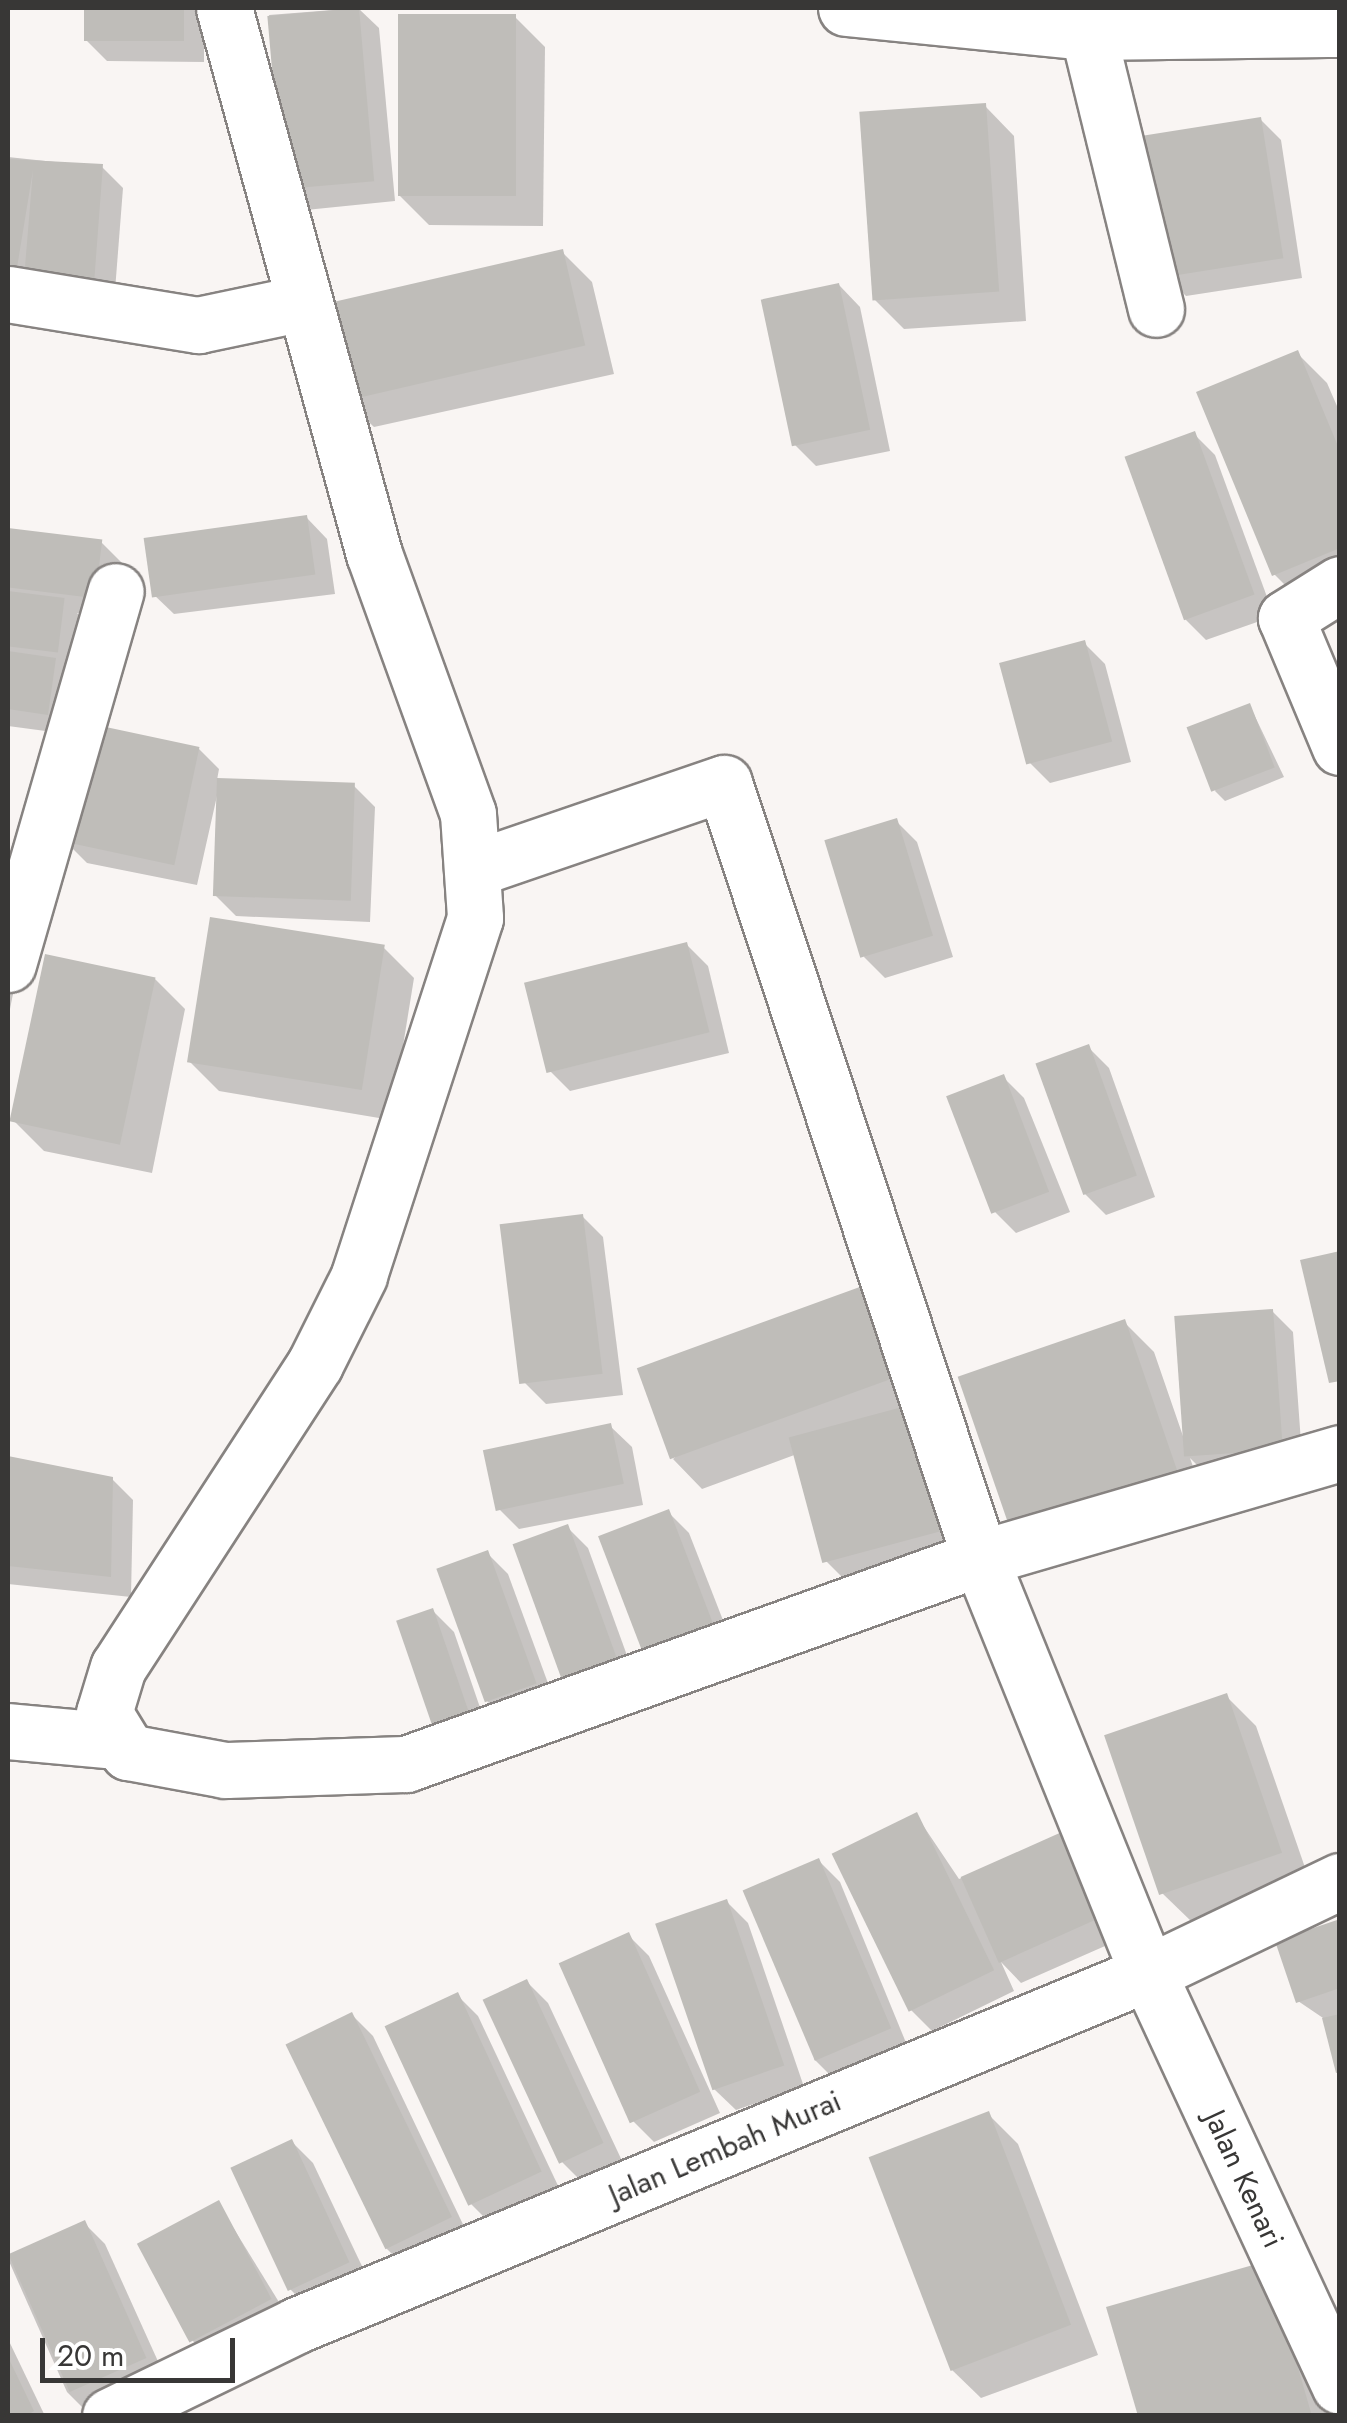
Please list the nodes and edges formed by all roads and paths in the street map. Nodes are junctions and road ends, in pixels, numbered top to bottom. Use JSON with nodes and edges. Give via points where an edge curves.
{"nodes":[{"id":1,"x":224,"y":8,"type":"edge"},
{"id":2,"x":846,"y":8,"type":"edge"},
{"id":3,"x":1340,"y":29,"type":"edge"},
{"id":4,"x":1088,"y":32,"type":"junction"},
{"id":5,"x":8,"y":294,"type":"edge"},
{"id":6,"x":298,"y":304,"type":"junction"},
{"id":7,"x":1156,"y":308,"type":"dead end"},
{"id":8,"x":1340,"y":584,"type":"edge"},
{"id":9,"x":116,"y":591,"type":"dead end"},
{"id":10,"x":1340,"y":747,"type":"edge"},
{"id":11,"x":478,"y":867,"type":"junction"},
{"id":12,"x":10,"y":946,"type":"edge"},
{"id":13,"x":1340,"y":1454,"type":"edge"},
{"id":14,"x":980,"y":1558,"type":"junction"},
{"id":15,"x":8,"y":1731,"type":"edge"},
{"id":16,"x":115,"y":1741,"type":"junction"},
{"id":17,"x":1340,"y":1882,"type":"edge"},
{"id":18,"x":1148,"y":1972,"type":"junction"},
{"id":19,"x":1340,"y":2386,"type":"edge"},
{"id":20,"x":110,"y":2416,"type":"edge"}],
"edges":[{"from":1,"to":6,"type":"street"},
{"from":2,"to":4,"type":"street"},
{"from":3,"to":4,"type":"street"},
{"from":4,"to":7,"type":"street"},
{"from":5,"to":6,"type":"street","via":[[198,325]]},
{"from":6,"to":11,"type":"street","via":[[374,554],[468,814]]},
{"from":8,"to":10,"type":"street","via":[[1286,618]]},
{"from":9,"to":12,"type":"street"},
{"from":11,"to":14,"type":"street","name":"Jalan Kenari","via":[[724,782]]},
{"from":11,"to":16,"type":"street","via":[[475,918],[358,1276],[316,1364],[118,1667],[104,1713]]},
{"from":13,"to":14,"type":"street"},
{"from":14,"to":16,"type":"street","via":[[406,1764],[225,1770],[145,1758]]},
{"from":14,"to":18,"type":"street","name":"Jalan Kenari"},
{"from":15,"to":16,"type":"street"},
{"from":17,"to":18,"type":"street","name":"Jalan Lembah Murai"},
{"from":18,"to":19,"type":"street","name":"Jalan Kenari"},
{"from":18,"to":20,"type":"street","name":"Jalan Lembah Murai","via":[[297,2325]]}]}
